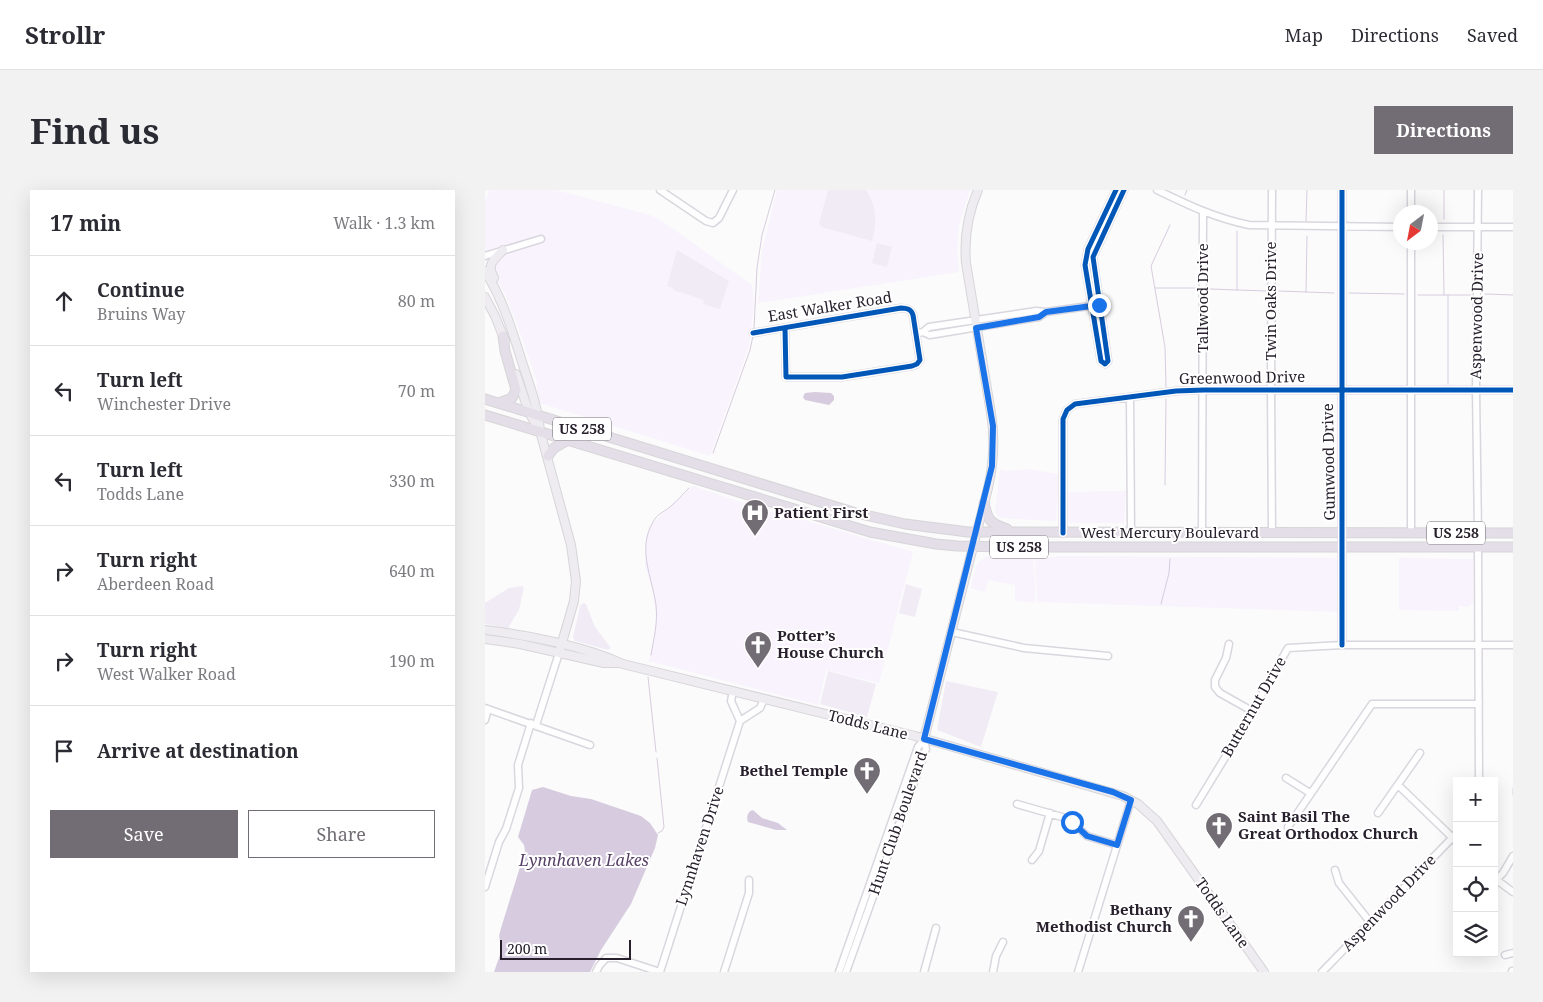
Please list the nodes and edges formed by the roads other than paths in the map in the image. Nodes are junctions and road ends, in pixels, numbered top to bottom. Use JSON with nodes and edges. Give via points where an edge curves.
{"nodes":[{"id":1,"x":660,"y":190,"type":"edge"},
{"id":2,"x":676,"y":190,"type":"edge"},
{"id":3,"x":733,"y":190,"type":"edge"},
{"id":4,"x":978,"y":190,"type":"edge"},
{"id":5,"x":1116,"y":190,"type":"edge"},
{"id":6,"x":1124,"y":190,"type":"edge"},
{"id":7,"x":1157,"y":190,"type":"edge"},
{"id":8,"x":1272,"y":190,"type":"edge"},
{"id":9,"x":1342,"y":190,"type":"edge"},
{"id":10,"x":1411,"y":190,"type":"edge"},
{"id":11,"x":1478,"y":190,"type":"edge"},
{"id":12,"x":671,"y":198,"type":"junction"},
{"id":13,"x":1411,"y":205,"type":"edge"},
{"id":14,"x":1203,"y":212,"type":"junction"},
{"id":15,"x":1272,"y":226,"type":"junction"},
{"id":16,"x":1342,"y":226,"type":"junction"},
{"id":17,"x":1478,"y":226,"type":"junction"},
{"id":18,"x":1513,"y":226,"type":"edge"},
{"id":19,"x":1393,"y":227,"type":"edge"},
{"id":20,"x":1438,"y":227,"type":"edge"},
{"id":21,"x":541,"y":238,"type":"dead end"},
{"id":22,"x":503,"y":250,"type":"junction"},
{"id":23,"x":1411,"y":250,"type":"edge"},
{"id":24,"x":485,"y":256,"type":"edge"},
{"id":25,"x":485,"y":271,"type":"edge"},
{"id":26,"x":485,"y":297,"type":"edge"},
{"id":27,"x":503,"y":304,"type":"junction"},
{"id":28,"x":1099,"y":305,"type":"junction"},
{"id":29,"x":1092,"y":306,"type":"junction"},
{"id":30,"x":975,"y":324,"type":"junction"},
{"id":31,"x":785,"y":328,"type":"junction"},
{"id":32,"x":753,"y":332,"type":"dead end"},
{"id":33,"x":920,"y":333,"type":"junction"},
{"id":34,"x":503,"y":336,"type":"junction"},
{"id":35,"x":1203,"y":390,"type":"junction"},
{"id":36,"x":1271,"y":390,"type":"junction"},
{"id":37,"x":1341,"y":390,"type":"junction"},
{"id":38,"x":1410,"y":390,"type":"junction"},
{"id":39,"x":1476,"y":390,"type":"junction"},
{"id":40,"x":1513,"y":390,"type":"edge"},
{"id":41,"x":1130,"y":397,"type":"junction"},
{"id":42,"x":485,"y":399,"type":"edge"},
{"id":43,"x":499,"y":403,"type":"junction"},
{"id":44,"x":529,"y":412,"type":"junction"},
{"id":45,"x":485,"y":414,"type":"edge"},
{"id":46,"x":539,"y":415,"type":"junction"},
{"id":47,"x":540,"y":431,"type":"junction"},
{"id":48,"x":568,"y":440,"type":"junction"},
{"id":49,"x":548,"y":456,"type":"junction"},
{"id":50,"x":984,"y":503,"type":"junction"},
{"id":51,"x":977,"y":532,"type":"junction"},
{"id":52,"x":1014,"y":532,"type":"junction"},
{"id":53,"x":1063,"y":533,"type":"junction"},
{"id":54,"x":1131,"y":533,"type":"junction"},
{"id":55,"x":1202,"y":533,"type":"junction"},
{"id":56,"x":1272,"y":533,"type":"junction"},
{"id":57,"x":1343,"y":533,"type":"junction"},
{"id":58,"x":1411,"y":533,"type":"junction"},
{"id":59,"x":1478,"y":533,"type":"junction"},
{"id":60,"x":1513,"y":533,"type":"edge"},
{"id":61,"x":973,"y":546,"type":"junction"},
{"id":62,"x":1342,"y":547,"type":"junction"},
{"id":63,"x":1478,"y":547,"type":"junction"},
{"id":64,"x":1513,"y":547,"type":"edge"},
{"id":65,"x":485,"y":630,"type":"edge"},
{"id":66,"x":952,"y":632,"type":"junction"},
{"id":67,"x":485,"y":639,"type":"edge"},
{"id":68,"x":1229,"y":644,"type":"dead end"},
{"id":69,"x":562,"y":645,"type":"junction"},
{"id":70,"x":1342,"y":645,"type":"junction"},
{"id":71,"x":1478,"y":645,"type":"junction"},
{"id":72,"x":1513,"y":645,"type":"edge"},
{"id":73,"x":559,"y":653,"type":"junction"},
{"id":74,"x":1107,"y":656,"type":"dead end"},
{"id":75,"x":623,"y":664,"type":"junction"},
{"id":76,"x":733,"y":691,"type":"junction"},
{"id":77,"x":764,"y":698,"type":"junction"},
{"id":78,"x":1479,"y":704,"type":"junction"},
{"id":79,"x":487,"y":709,"type":"edge"},
{"id":80,"x":1252,"y":711,"type":"junction"},
{"id":81,"x":485,"y":720,"type":"edge"},
{"id":82,"x":740,"y":721,"type":"junction"},
{"id":83,"x":533,"y":724,"type":"junction"},
{"id":84,"x":924,"y":739,"type":"junction"},
{"id":85,"x":590,"y":745,"type":"dead end"},
{"id":86,"x":1420,"y":753,"type":"dead end"},
{"id":87,"x":1479,"y":777,"type":"edge"},
{"id":88,"x":1286,"y":778,"type":"dead end"},
{"id":89,"x":1398,"y":785,"type":"junction"},
{"id":90,"x":1310,"y":794,"type":"junction"},
{"id":91,"x":1131,"y":800,"type":"junction"},
{"id":92,"x":1017,"y":804,"type":"dead end"},
{"id":93,"x":1196,"y":805,"type":"dead end"},
{"id":94,"x":1050,"y":813,"type":"junction"},
{"id":95,"x":1378,"y":813,"type":"dead end"},
{"id":96,"x":1287,"y":827,"type":"dead end"},
{"id":97,"x":1453,"y":836,"type":"edge"},
{"id":98,"x":1453,"y":840,"type":"edge"},
{"id":99,"x":1117,"y":845,"type":"junction"},
{"id":100,"x":1513,"y":856,"type":"edge"},
{"id":101,"x":1032,"y":860,"type":"dead end"},
{"id":102,"x":1335,"y":870,"type":"dead end"},
{"id":103,"x":1498,"y":877,"type":"edge"},
{"id":104,"x":749,"y":880,"type":"dead end"},
{"id":105,"x":1498,"y":882,"type":"edge"},
{"id":106,"x":485,"y":887,"type":"edge"},
{"id":107,"x":1513,"y":892,"type":"edge"},
{"id":108,"x":1370,"y":922,"type":"junction"},
{"id":109,"x":937,"y":928,"type":"dead end"},
{"id":110,"x":1003,"y":942,"type":"dead end"},
{"id":111,"x":1513,"y":953,"type":"edge"},
{"id":112,"x":1505,"y":955,"type":"dead end"},
{"id":113,"x":596,"y":972,"type":"edge"},
{"id":114,"x":660,"y":972,"type":"edge"},
{"id":115,"x":724,"y":972,"type":"edge"},
{"id":116,"x":839,"y":972,"type":"edge"},
{"id":117,"x":846,"y":972,"type":"edge"},
{"id":118,"x":924,"y":972,"type":"edge"},
{"id":119,"x":993,"y":972,"type":"edge"},
{"id":120,"x":1078,"y":972,"type":"edge"},
{"id":121,"x":1264,"y":972,"type":"edge"},
{"id":122,"x":1322,"y":972,"type":"edge"}],
"edges":[{"from":1,"to":12,"type":"street"},
{"from":2,"to":12,"type":"street"},
{"from":3,"to":12,"type":"street","via":[[713,224]]},
{"from":4,"to":30,"type":"main road","via":[[965,244]]},
{"from":5,"to":29,"type":"street","via":[[1086,256]]},
{"from":6,"to":28,"type":"street","via":[[1093,257]]},
{"from":7,"to":14,"type":"street"},
{"from":8,"to":15,"type":"street","name":"Twin Oaks Drive"},
{"from":9,"to":16,"type":"street","name":"Gumwood Drive"},
{"from":10,"to":13,"type":"street"},
{"from":11,"to":17,"type":"street","name":"Aspenwood Drive"},
{"from":14,"to":15,"type":"street","via":[[1249,225]]},
{"from":14,"to":35,"type":"street","name":"Tallwood Drive"},
{"from":15,"to":16,"type":"street"},
{"from":15,"to":36,"type":"street","name":"Twin Oaks Drive"},
{"from":16,"to":19,"type":"street"},
{"from":16,"to":37,"type":"street","name":"Gumwood Drive"},
{"from":17,"to":18,"type":"street"},
{"from":17,"to":20,"type":"street"},
{"from":17,"to":39,"type":"street","name":"Aspenwood Drive"},
{"from":21,"to":22,"type":"street"},
{"from":22,"to":24,"type":"street"},
{"from":22,"to":27,"type":"main road","via":[[490,270]]},
{"from":23,"to":38,"type":"street"},
{"from":25,"to":27,"type":"main road"},
{"from":26,"to":34,"type":"main road"},
{"from":27,"to":46,"type":"main road"},
{"from":28,"to":29,"type":"street"},
{"from":28,"to":29,"type":"street","via":[[1108,361],[1105,364],[1101,361]]},
{"from":29,"to":30,"type":"street","via":[[1036,311]]},
{"from":30,"to":33,"type":"street","via":[[929,328]]},
{"from":30,"to":50,"type":"main road","via":[[994,437]]},
{"from":31,"to":32,"type":"street","name":"East Walker Road"},
{"from":31,"to":33,"type":"street","name":"East Walker Road","via":[[905,308],[913,313]]},
{"from":31,"to":33,"type":"street","name":"East Walker Road","via":[[786,377],[853,376],[914,366],[920,358]]},
{"from":34,"to":43,"type":"highway","via":[[516,390],[512,398]]},
{"from":34,"to":44,"type":"main road"},
{"from":35,"to":36,"type":"street","name":"Greenwood Drive"},
{"from":35,"to":41,"type":"street","name":"Greenwood Drive"},
{"from":35,"to":55,"type":"street","name":"Tallwood Drive"},
{"from":36,"to":37,"type":"street","name":"Greenwood Drive"},
{"from":36,"to":56,"type":"street","name":"Twin Oaks Drive"},
{"from":37,"to":38,"type":"street","name":"Greenwood Drive"},
{"from":37,"to":57,"type":"street","name":"Gumwood Drive"},
{"from":38,"to":39,"type":"street","name":"Greenwood Drive"},
{"from":38,"to":58,"type":"street"},
{"from":39,"to":40,"type":"street","name":"Greenwood Drive"},
{"from":39,"to":59,"type":"street","name":"Aspenwood Drive"},
{"from":41,"to":53,"type":"street","name":"Greenwood Drive","via":[[1075,404],[1065,413]]},
{"from":41,"to":54,"type":"street"},
{"from":42,"to":43,"type":"highway","name":"West Mercury Boulevard","number":"US 258"},
{"from":43,"to":44,"type":"highway","name":"West Mercury Boulevard","number":"US 258"},
{"from":44,"to":46,"type":"highway","name":"West Mercury Boulevard","number":"US 258"},
{"from":44,"to":47,"type":"main road"},
{"from":45,"to":47,"type":"highway","name":"West Mercury Boulevard","number":"US 258"},
{"from":46,"to":47,"type":"main road"},
{"from":46,"to":51,"type":"highway","name":"West Mercury Boulevard","number":"US 258","via":[[856,513],[913,525]]},
{"from":47,"to":48,"type":"highway","name":"West Mercury Boulevard","number":"US 258"},
{"from":47,"to":49,"type":"main road"},
{"from":48,"to":49,"type":"highway"},
{"from":48,"to":61,"type":"highway","name":"West Mercury Boulevard","number":"US 258","via":[[870,532],[920,542]]},
{"from":49,"to":69,"type":"main road","via":[[571,545],[576,581]]},
{"from":50,"to":51,"type":"main road"},
{"from":50,"to":52,"type":"highway","via":[[990,522]]},
{"from":51,"to":52,"type":"highway","name":"West Mercury Boulevard","number":"US 258"},
{"from":51,"to":61,"type":"main road"},
{"from":52,"to":53,"type":"highway","name":"West Mercury Boulevard","number":"US 258"},
{"from":53,"to":54,"type":"highway","name":"West Mercury Boulevard","number":"US 258"},
{"from":54,"to":55,"type":"highway","name":"West Mercury Boulevard","number":"US 258"},
{"from":55,"to":56,"type":"highway","name":"West Mercury Boulevard","number":"US 258"},
{"from":56,"to":57,"type":"highway","name":"West Mercury Boulevard","number":"US 258"},
{"from":57,"to":58,"type":"highway","name":"West Mercury Boulevard","number":"US 258"},
{"from":57,"to":62,"type":"street","name":"Gumwood Drive"},
{"from":58,"to":59,"type":"highway","name":"West Mercury Boulevard","number":"US 258"},
{"from":59,"to":60,"type":"highway","name":"West Mercury Boulevard","number":"US 258"},
{"from":61,"to":62,"type":"highway","name":"West Mercury Boulevard","number":"US 258"},
{"from":61,"to":66,"type":"main road"},
{"from":62,"to":63,"type":"highway","name":"West Mercury Boulevard","number":"US 258"},
{"from":62,"to":70,"type":"street","name":"Gumwood Drive"},
{"from":63,"to":64,"type":"highway","name":"West Mercury Boulevard","number":"US 258"},
{"from":63,"to":71,"type":"street"},
{"from":65,"to":69,"type":"main road","name":"Todds Lane"},
{"from":66,"to":74,"type":"street","via":[[1024,648]]},
{"from":66,"to":84,"type":"main road"},
{"from":67,"to":73,"type":"main road","name":"Todds Lane"},
{"from":68,"to":80,"type":"street","via":[[1215,687]]},
{"from":69,"to":73,"type":"main road"},
{"from":69,"to":75,"type":"main road","name":"Todds Lane"},
{"from":70,"to":71,"type":"street","name":"Butternut Drive"},
{"from":70,"to":80,"type":"street","name":"Butternut Drive","via":[[1289,648]]},
{"from":71,"to":72,"type":"street","name":"Butternut Drive"},
{"from":71,"to":78,"type":"street"},
{"from":73,"to":75,"type":"main road","name":"Todds Lane"},
{"from":73,"to":83,"type":"street"},
{"from":75,"to":76,"type":"main road","name":"Todds Lane"},
{"from":76,"to":77,"type":"main road","name":"Todds Lane"},
{"from":76,"to":82,"type":"street","via":[[731,701]]},
{"from":77,"to":82,"type":"street","via":[[760,708]]},
{"from":77,"to":84,"type":"main road","name":"Todds Lane"},
{"from":78,"to":87,"type":"street"},
{"from":78,"to":90,"type":"street","via":[[1372,704]]},
{"from":79,"to":81,"type":"street"},
{"from":79,"to":83,"type":"street"},
{"from":80,"to":93,"type":"street","name":"Butternut Drive"},
{"from":82,"to":114,"type":"street","name":"Lynnhaven Drive"},
{"from":83,"to":85,"type":"street"},
{"from":83,"to":106,"type":"street","via":[[518,765],[519,788]]},
{"from":84,"to":91,"type":"main road","name":"Todds Lane","via":[[1113,792]]},
{"from":84,"to":116,"type":"street","name":"Hunt Club Boulevard"},
{"from":84,"to":117,"type":"street","name":"Hunt Club Boulevard","via":[[926,749]]},
{"from":86,"to":89,"type":"street"},
{"from":88,"to":90,"type":"street"},
{"from":89,"to":95,"type":"street"},
{"from":89,"to":97,"type":"street"},
{"from":90,"to":96,"type":"street"},
{"from":91,"to":99,"type":"street"},
{"from":91,"to":121,"type":"main road","name":"Todds Lane","via":[[1157,821]]},
{"from":92,"to":94,"type":"street"},
{"from":94,"to":99,"type":"street","via":[[1068,819],[1087,836]]},
{"from":94,"to":101,"type":"street","via":[[1039,851]]},
{"from":98,"to":108,"type":"street","name":"Aspenwood Drive"},
{"from":99,"to":120,"type":"street"},
{"from":100,"to":103,"type":"street"},
{"from":102,"to":108,"type":"street","via":[[1339,883]]},
{"from":104,"to":115,"type":"street","via":[[749,893]]},
{"from":105,"to":107,"type":"street"},
{"from":108,"to":122,"type":"street","name":"Aspenwood Drive"},
{"from":109,"to":118,"type":"street"},
{"from":110,"to":119,"type":"street"},
{"from":111,"to":112,"type":"street"},
{"from":113,"to":114,"type":"street","via":[[606,958],[617,958]]}]}
